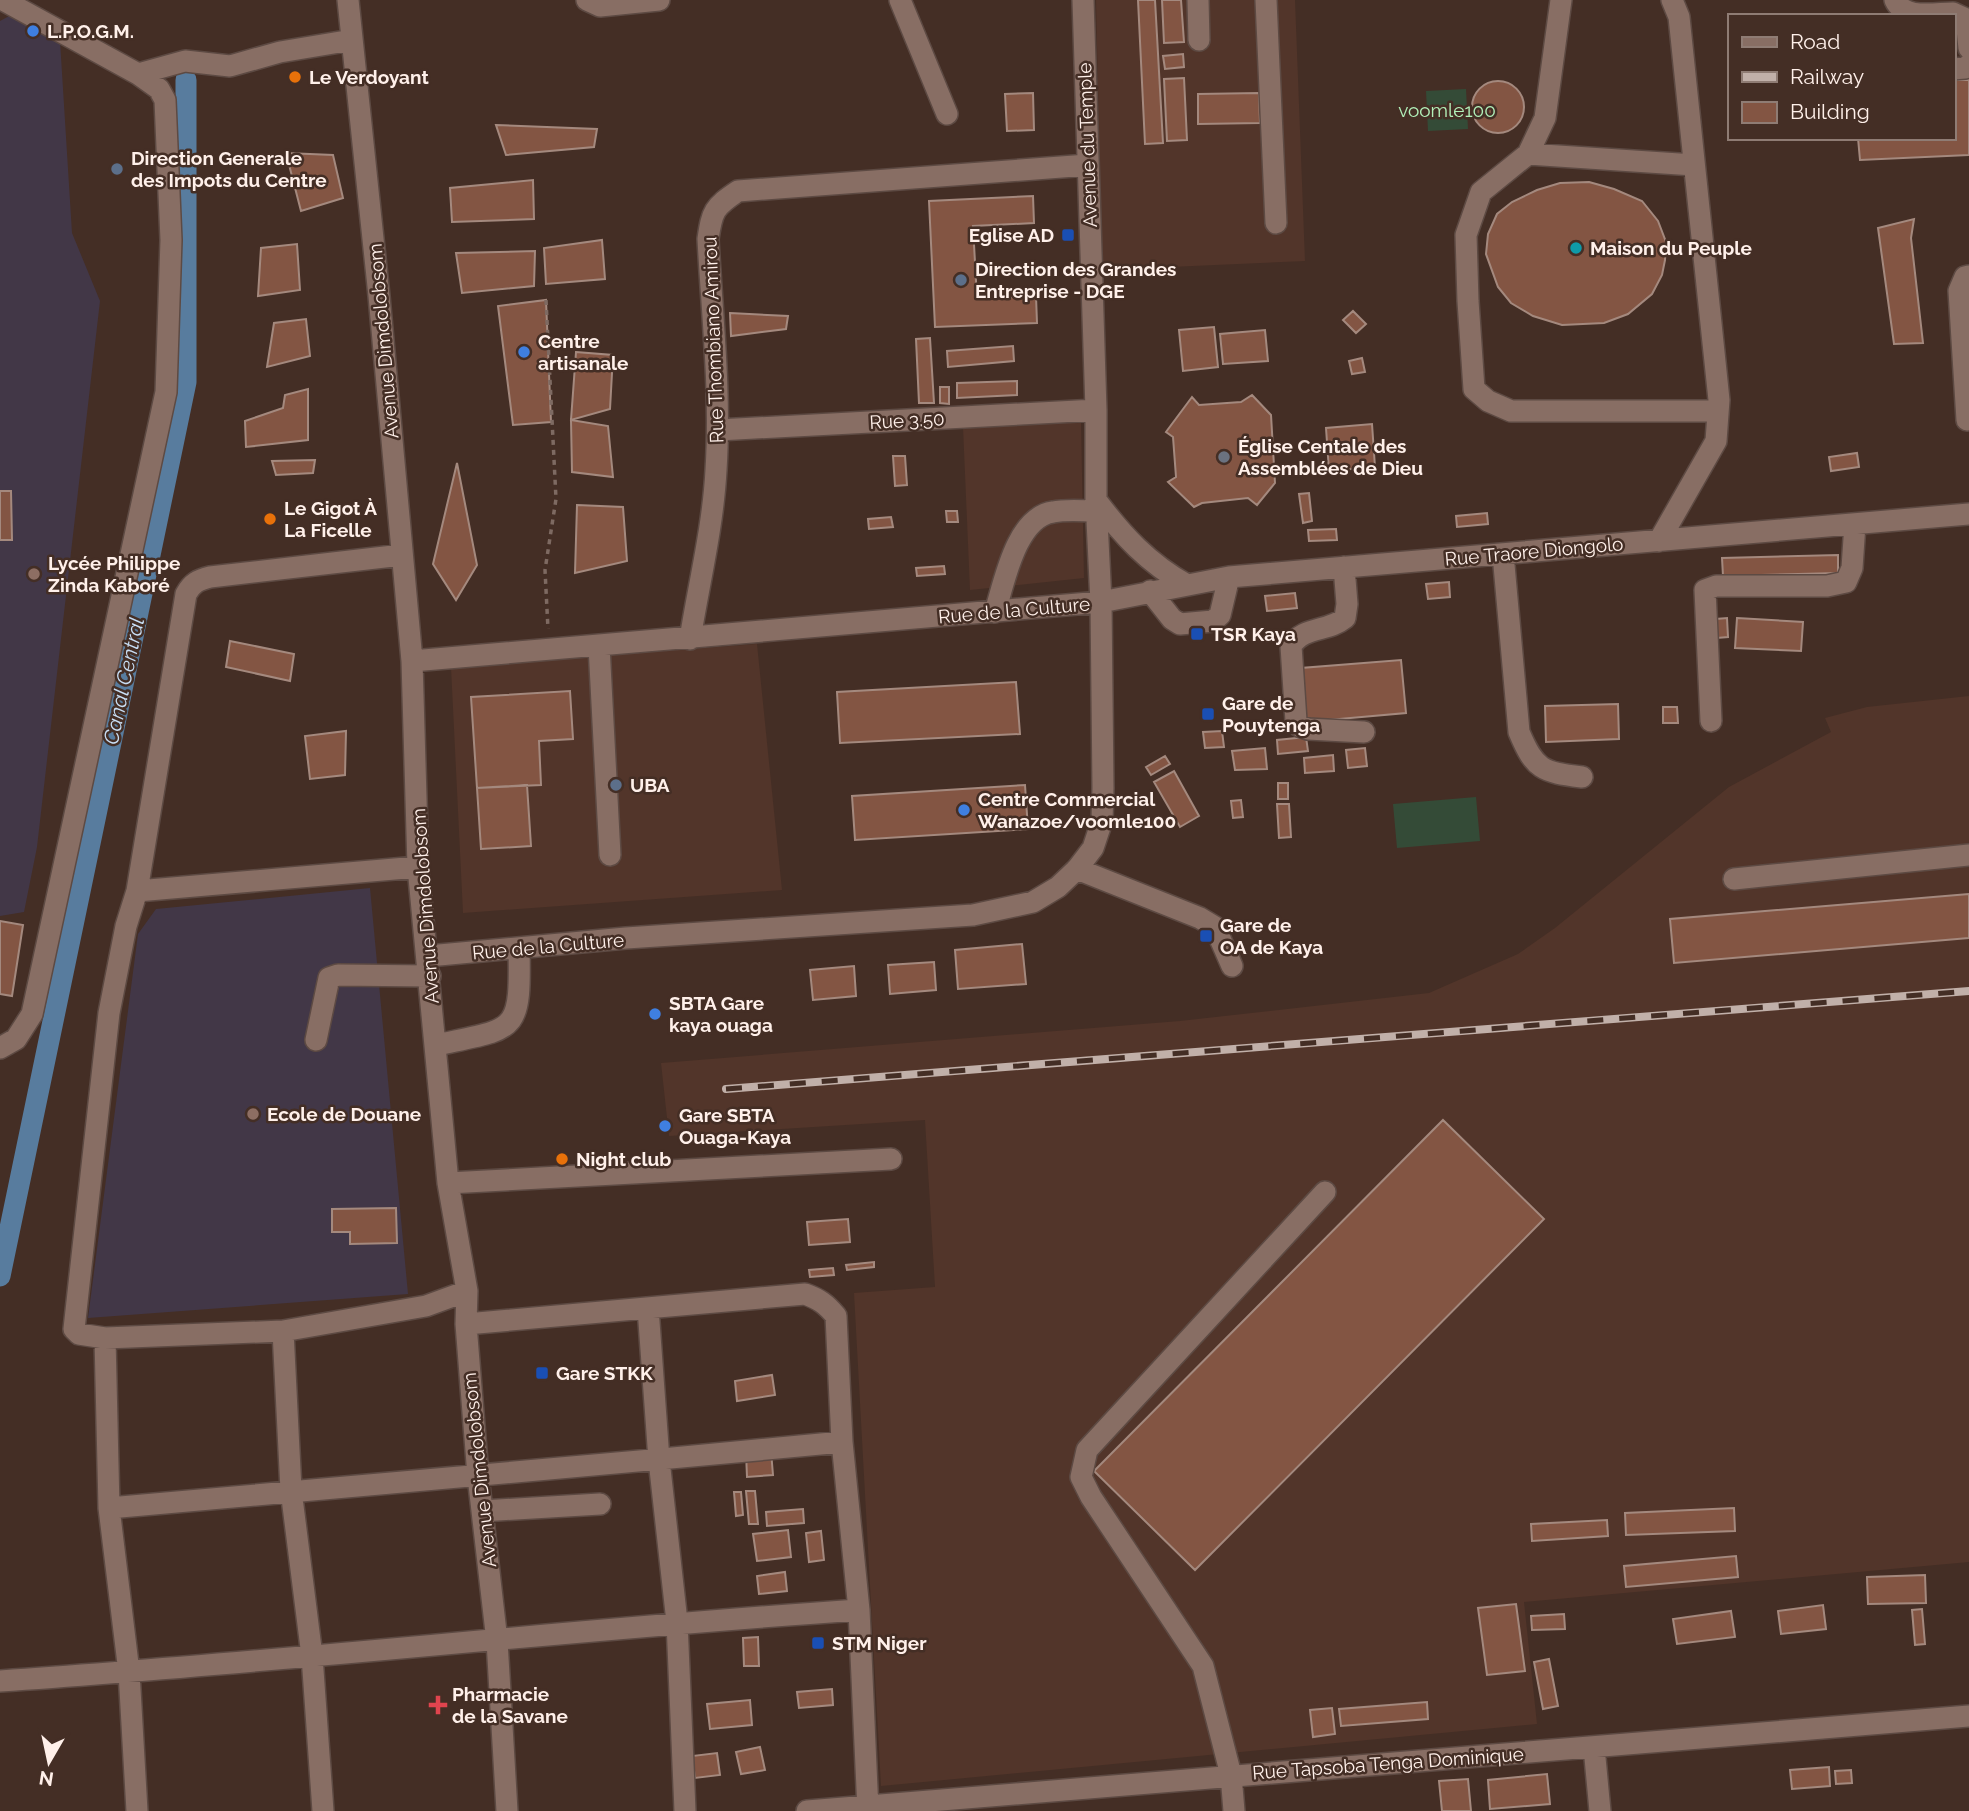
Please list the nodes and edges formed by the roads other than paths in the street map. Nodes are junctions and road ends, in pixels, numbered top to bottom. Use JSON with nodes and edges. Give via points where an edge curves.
{"nodes":[{"id":1,"x":3,"y":0,"type":"edge"},
{"id":2,"x":348,"y":0,"type":"edge"},
{"id":3,"x":587,"y":0,"type":"edge"},
{"id":4,"x":659,"y":0,"type":"edge"},
{"id":5,"x":900,"y":0,"type":"edge"},
{"id":6,"x":1083,"y":0,"type":"edge"},
{"id":7,"x":1198,"y":0,"type":"edge"},
{"id":8,"x":1266,"y":0,"type":"edge"},
{"id":9,"x":1561,"y":0,"type":"edge"},
{"id":10,"x":1672,"y":0,"type":"edge"},
{"id":11,"x":1895,"y":0,"type":"edge"},
{"id":12,"x":352,"y":40,"type":"junction"},
{"id":13,"x":1199,"y":40,"type":"dead end"},
{"id":14,"x":1969,"y":48,"type":"edge"},
{"id":15,"x":138,"y":74,"type":"junction"},
{"id":16,"x":947,"y":114,"type":"dead end"},
{"id":17,"x":1528,"y":153,"type":"junction"},
{"id":18,"x":1694,"y":164,"type":"junction"},
{"id":19,"x":1088,"y":165,"type":"junction"},
{"id":20,"x":1276,"y":223,"type":"dead end"},
{"id":21,"x":1969,"y":276,"type":"edge"},
{"id":22,"x":1096,"y":410,"type":"junction"},
{"id":23,"x":1718,"y":411,"type":"junction"},
{"id":24,"x":1967,"y":420,"type":"dead end"},
{"id":25,"x":718,"y":430,"type":"junction"},
{"id":26,"x":1096,"y":506,"type":"junction"},
{"id":27,"x":1969,"y":514,"type":"edge"},
{"id":28,"x":1855,"y":524,"type":"junction"},
{"id":29,"x":1659,"y":541,"type":"junction"},
{"id":30,"x":1503,"y":554,"type":"junction"},
{"id":31,"x":402,"y":555,"type":"junction"},
{"id":32,"x":1344,"y":567,"type":"junction"},
{"id":33,"x":1229,"y":577,"type":"junction"},
{"id":34,"x":1187,"y":585,"type":"junction"},
{"id":35,"x":1150,"y":592,"type":"junction"},
{"id":36,"x":1101,"y":602,"type":"junction"},
{"id":37,"x":995,"y":612,"type":"junction"},
{"id":38,"x":690,"y":639,"type":"junction"},
{"id":39,"x":599,"y":646,"type":"junction"},
{"id":40,"x":412,"y":661,"type":"junction"},
{"id":41,"x":1710,"y":722,"type":"dead end"},
{"id":42,"x":1364,"y":732,"type":"dead end"},
{"id":43,"x":1582,"y":777,"type":"dead end"},
{"id":44,"x":611,"y":855,"type":"dead end"},
{"id":45,"x":1969,"y":855,"type":"edge"},
{"id":46,"x":418,"y":867,"type":"junction"},
{"id":47,"x":1077,"y":869,"type":"junction"},
{"id":48,"x":1734,"y":879,"type":"dead end"},
{"id":49,"x":136,"y":891,"type":"junction"},
{"id":50,"x":519,"y":948,"type":"junction"},
{"id":51,"x":1232,"y":965,"type":"dead end"},
{"id":52,"x":429,"y":966,"type":"junction"},
{"id":53,"x":316,"y":1040,"type":"dead end"},
{"id":54,"x":436,"y":1045,"type":"junction"},
{"id":55,"x":0,"y":1048,"type":"edge"},
{"id":56,"x":891,"y":1159,"type":"dead end"},
{"id":57,"x":449,"y":1182,"type":"junction"},
{"id":58,"x":1325,"y":1192,"type":"dead end"},
{"id":59,"x":467,"y":1291,"type":"junction"},
{"id":60,"x":648,"y":1308,"type":"junction"},
{"id":61,"x":466,"y":1324,"type":"junction"},
{"id":62,"x":283,"y":1331,"type":"junction"},
{"id":63,"x":105,"y":1338,"type":"junction"},
{"id":64,"x":842,"y":1442,"type":"junction"},
{"id":65,"x":659,"y":1460,"type":"junction"},
{"id":66,"x":478,"y":1476,"type":"junction"},
{"id":67,"x":291,"y":1490,"type":"junction"},
{"id":68,"x":600,"y":1504,"type":"dead end"},
{"id":69,"x":109,"y":1508,"type":"junction"},
{"id":70,"x":482,"y":1511,"type":"junction"},
{"id":71,"x":859,"y":1611,"type":"junction"},
{"id":72,"x":677,"y":1622,"type":"junction"},
{"id":73,"x":498,"y":1641,"type":"junction"},
{"id":74,"x":312,"y":1656,"type":"junction"},
{"id":75,"x":129,"y":1672,"type":"junction"},
{"id":76,"x":0,"y":1681,"type":"edge"},
{"id":77,"x":1969,"y":1717,"type":"edge"},
{"id":78,"x":1594,"y":1746,"type":"junction"},
{"id":79,"x":1231,"y":1775,"type":"junction"},
{"id":80,"x":868,"y":1809,"type":"edge"},
{"id":81,"x":137,"y":1811,"type":"edge"},
{"id":82,"x":323,"y":1811,"type":"edge"},
{"id":83,"x":507,"y":1811,"type":"edge"},
{"id":84,"x":685,"y":1811,"type":"edge"},
{"id":85,"x":807,"y":1811,"type":"edge"},
{"id":86,"x":1234,"y":1811,"type":"edge"},
{"id":87,"x":1600,"y":1811,"type":"edge"}],
"edges":[{"from":1,"to":15,"type":"street"},
{"from":2,"to":12,"type":"street","name":"Avenue Dimdolobsom"},
{"from":3,"to":4,"type":"street","via":[[600,6]]},
{"from":5,"to":16,"type":"street"},
{"from":6,"to":19,"type":"street","name":"Avenue du Temple"},
{"from":7,"to":13,"type":"street"},
{"from":8,"to":20,"type":"street"},
{"from":9,"to":17,"type":"street","via":[[1545,118]]},
{"from":10,"to":18,"type":"street","via":[[1679,17]]},
{"from":11,"to":14,"type":"street","via":[[1906,13],[1960,15],[1966,19]]},
{"from":12,"to":15,"type":"street","via":[[230,66],[185,61]]},
{"from":12,"to":31,"type":"street","name":"Avenue Dimdolobsom"},
{"from":15,"to":55,"type":"street","via":[[159,89],[165,100],[171,240],[166,392],[32,1014],[16,1039]]},
{"from":17,"to":18,"type":"street"},
{"from":17,"to":23,"type":"street","via":[[1481,192],[1466,235],[1474,389],[1511,411]]},
{"from":18,"to":23,"type":"street"},
{"from":19,"to":22,"type":"street","name":"Avenue du Temple"},
{"from":19,"to":25,"type":"street","name":"Rue Thombiano Amirou","via":[[738,191],[725,199],[712,214],[708,239]]},
{"from":21,"to":24,"type":"street","via":[[1959,291]]},
{"from":22,"to":25,"type":"street","name":"Rue 3.50"},
{"from":22,"to":26,"type":"street","name":"Avenue du Temple"},
{"from":23,"to":29,"type":"street","via":[[1716,440]]},
{"from":25,"to":38,"type":"street","name":"Rue Thombiano Amirou","via":[[713,504]]},
{"from":26,"to":34,"type":"street","via":[[1143,556]]},
{"from":26,"to":36,"type":"street","name":"Avenue du Temple"},
{"from":26,"to":37,"type":"street","via":[[1037,518],[1014,548]]},
{"from":27,"to":28,"type":"street","name":"Rue Traore Diongolo"},
{"from":28,"to":29,"type":"street","name":"Rue Traore Diongolo"},
{"from":28,"to":41,"type":"street","via":[[1852,568],[1846,582],[1705,590]]},
{"from":29,"to":30,"type":"street","name":"Rue Traore Diongolo"},
{"from":30,"to":32,"type":"street","name":"Rue Traore Diongolo"},
{"from":30,"to":43,"type":"street","via":[[1519,732],[1529,757],[1549,773]]},
{"from":31,"to":40,"type":"street","name":"Avenue Dimdolobsom"},
{"from":31,"to":49,"type":"street","via":[[198,580],[191,585],[183,606]]},
{"from":32,"to":33,"type":"street","name":"Rue Traore Diongolo"},
{"from":32,"to":42,"type":"street","via":[[1345,618],[1335,626],[1311,630],[1291,646],[1296,722],[1308,729]]},
{"from":33,"to":34,"type":"street","name":"Rue Traore Diongolo"},
{"from":33,"to":35,"type":"street","via":[[1220,615],[1213,621],[1180,624]]},
{"from":34,"to":35,"type":"street","name":"Rue Traore Diongolo"},
{"from":35,"to":36,"type":"street","name":"Rue Traore Diongolo"},
{"from":36,"to":37,"type":"street","name":"Rue de la Culture"},
{"from":36,"to":47,"type":"street","name":"Rue de la Culture","via":[[1102,821],[1093,848]]},
{"from":37,"to":38,"type":"street","name":"Rue de la Culture"},
{"from":38,"to":39,"type":"street","name":"Rue de la Culture"},
{"from":39,"to":40,"type":"street","name":"Rue de la Culture"},
{"from":39,"to":44,"type":"street"},
{"from":40,"to":46,"type":"street","name":"Avenue Dimdolobsom"},
{"from":45,"to":48,"type":"street"},
{"from":46,"to":49,"type":"street"},
{"from":46,"to":52,"type":"street","name":"Avenue Dimdolobsom"},
{"from":47,"to":50,"type":"street","name":"Rue de la Culture","via":[[1033,902],[973,915]]},
{"from":47,"to":51,"type":"street","via":[[1215,927]]},
{"from":49,"to":63,"type":"street","via":[[109,1013],[74,1329]]},
{"from":50,"to":52,"type":"street","name":"Rue de la Culture"},
{"from":50,"to":54,"type":"street","via":[[520,994],[510,1023],[497,1032]]},
{"from":52,"to":53,"type":"street","name":"Rue de la Culture","via":[[329,978]]},
{"from":52,"to":54,"type":"street","name":"Avenue Dimdolobsom"},
{"from":54,"to":57,"type":"street","name":"Avenue Dimdolobsom"},
{"from":56,"to":57,"type":"street"},
{"from":57,"to":59,"type":"street","name":"Avenue Dimdolobsom"},
{"from":58,"to":79,"type":"street","via":[[1087,1450],[1081,1477],[1203,1666]]},
{"from":59,"to":61,"type":"street","name":"Avenue Dimdolobsom"},
{"from":59,"to":62,"type":"street","via":[[426,1306]]},
{"from":60,"to":61,"type":"street"},
{"from":60,"to":64,"type":"street","via":[[805,1294],[818,1298],[836,1316]]},
{"from":60,"to":65,"type":"street"},
{"from":61,"to":66,"type":"street","name":"Avenue Dimdolobsom"},
{"from":62,"to":63,"type":"street"},
{"from":62,"to":67,"type":"street"},
{"from":63,"to":69,"type":"street"},
{"from":64,"to":65,"type":"street"},
{"from":64,"to":71,"type":"street"},
{"from":65,"to":66,"type":"street"},
{"from":65,"to":72,"type":"street"},
{"from":66,"to":67,"type":"street"},
{"from":66,"to":70,"type":"street","name":"Avenue Dimdolobsom"},
{"from":67,"to":69,"type":"street"},
{"from":67,"to":74,"type":"street"},
{"from":68,"to":70,"type":"street"},
{"from":69,"to":75,"type":"street"},
{"from":70,"to":73,"type":"street","name":"Avenue Dimdolobsom"},
{"from":71,"to":72,"type":"street"},
{"from":71,"to":80,"type":"street"},
{"from":72,"to":73,"type":"street"},
{"from":72,"to":84,"type":"street"},
{"from":73,"to":74,"type":"street"},
{"from":73,"to":83,"type":"street","name":"Avenue Dimdolobsom"},
{"from":74,"to":75,"type":"street"},
{"from":74,"to":82,"type":"street"},
{"from":75,"to":76,"type":"street"},
{"from":75,"to":81,"type":"street"},
{"from":77,"to":78,"type":"street","name":"Rue Tapsoba Tenga Dominique"},
{"from":78,"to":79,"type":"street","name":"Rue Tapsoba Tenga Dominique"},
{"from":78,"to":87,"type":"street"},
{"from":79,"to":80,"type":"street","name":"Rue Tapsoba Tenga Dominique"},
{"from":79,"to":86,"type":"street"},
{"from":80,"to":85,"type":"street","name":"Rue Tapsoba Tenga Dominique"}]}
